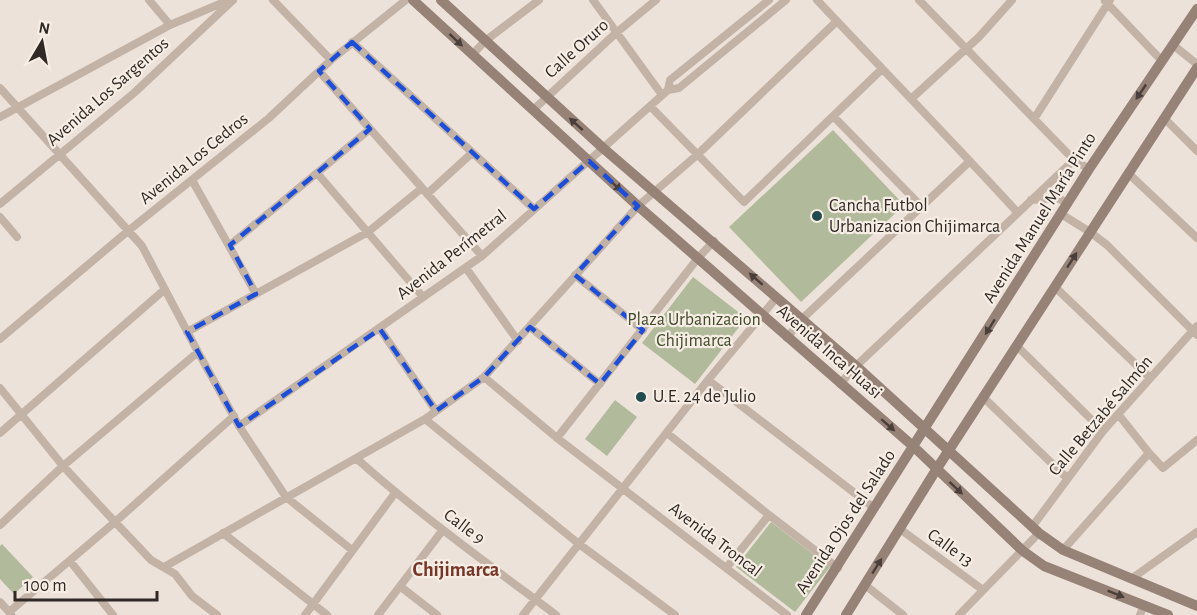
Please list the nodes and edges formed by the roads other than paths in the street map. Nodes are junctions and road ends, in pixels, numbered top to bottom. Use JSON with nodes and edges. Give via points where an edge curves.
{"nodes":[{"id":1,"x":149,"y":0,"type":"edge"},
{"id":2,"x":231,"y":0,"type":"edge"},
{"id":3,"x":273,"y":0,"type":"edge"},
{"id":4,"x":406,"y":0,"type":"edge"},
{"id":5,"x":412,"y":0,"type":"edge"},
{"id":6,"x":441,"y":0,"type":"edge"},
{"id":7,"x":539,"y":0,"type":"edge"},
{"id":8,"x":593,"y":0,"type":"edge"},
{"id":9,"x":656,"y":0,"type":"edge"},
{"id":10,"x":769,"y":0,"type":"edge"},
{"id":11,"x":786,"y":0,"type":"edge"},
{"id":12,"x":817,"y":0,"type":"edge"},
{"id":13,"x":919,"y":0,"type":"edge"},
{"id":14,"x":1012,"y":0,"type":"edge"},
{"id":15,"x":1107,"y":1,"type":"edge"},
{"id":16,"x":759,"y":3,"type":"edge"},
{"id":17,"x":1197,"y":9,"type":"edge"},
{"id":18,"x":837,"y":21,"type":"junction"},
{"id":19,"x":170,"y":25,"type":"junction"},
{"id":20,"x":616,"y":33,"type":"junction"},
{"id":21,"x":485,"y":41,"type":"junction"},
{"id":22,"x":352,"y":42,"type":"junction"},
{"id":23,"x":1173,"y":45,"type":"junction"},
{"id":24,"x":966,"y":50,"type":"junction"},
{"id":25,"x":472,"y":55,"type":"junction"},
{"id":26,"x":331,"y":60,"type":"junction"},
{"id":27,"x":1162,"y":61,"type":"junction"},
{"id":28,"x":1197,"y":66,"type":"edge"},
{"id":29,"x":882,"y":69,"type":"junction"},
{"id":30,"x":319,"y":71,"type":"junction"},
{"id":31,"x":0,"y":88,"type":"edge"},
{"id":32,"x":665,"y":93,"type":"junction"},
{"id":33,"x":547,"y":98,"type":"junction"},
{"id":34,"x":912,"y":98,"type":"junction"},
{"id":35,"x":650,"y":106,"type":"junction"},
{"id":36,"x":17,"y":108,"type":"junction"},
{"id":37,"x":533,"y":111,"type":"junction"},
{"id":38,"x":0,"y":117,"type":"edge"},
{"id":39,"x":834,"y":117,"type":"junction"},
{"id":40,"x":1164,"y":118,"type":"junction"},
{"id":41,"x":1034,"y":119,"type":"junction"},
{"id":42,"x":370,"y":129,"type":"junction"},
{"id":43,"x":603,"y":148,"type":"junction"},
{"id":44,"x":1197,"y":151,"type":"edge"},
{"id":45,"x":472,"y":153,"type":"junction"},
{"id":46,"x":59,"y":154,"type":"junction"},
{"id":47,"x":697,"y":155,"type":"junction"},
{"id":48,"x":1074,"y":160,"type":"junction"},
{"id":49,"x":589,"y":161,"type":"junction"},
{"id":50,"x":970,"y":161,"type":"junction"},
{"id":51,"x":1089,"y":169,"type":"junction"},
{"id":52,"x":317,"y":173,"type":"junction"},
{"id":53,"x":1128,"y":173,"type":"junction"},
{"id":54,"x":192,"y":180,"type":"junction"},
{"id":55,"x":424,"y":191,"type":"junction"},
{"id":56,"x":656,"y":192,"type":"junction"},
{"id":57,"x":1031,"y":200,"type":"junction"},
{"id":58,"x":1068,"y":203,"type":"junction"},
{"id":59,"x":0,"y":204,"type":"edge"},
{"id":60,"x":638,"y":206,"type":"junction"},
{"id":61,"x":921,"y":206,"type":"junction"},
{"id":62,"x":534,"y":209,"type":"junction"},
{"id":63,"x":1018,"y":213,"type":"junction"},
{"id":64,"x":1061,"y":214,"type":"junction"},
{"id":65,"x":0,"y":217,"type":"edge"},
{"id":66,"x":128,"y":231,"type":"junction"},
{"id":67,"x":368,"y":232,"type":"junction"},
{"id":68,"x":1090,"y":232,"type":"junction"},
{"id":69,"x":17,"y":237,"type":"dead end"},
{"id":70,"x":1197,"y":238,"type":"edge"},
{"id":71,"x":714,"y":241,"type":"junction"},
{"id":72,"x":230,"y":245,"type":"junction"},
{"id":73,"x":482,"y":256,"type":"junction"},
{"id":74,"x":698,"y":258,"type":"junction"},
{"id":75,"x":465,"y":268,"type":"junction"},
{"id":76,"x":575,"y":275,"type":"junction"},
{"id":77,"x":1055,"y":287,"type":"junction"},
{"id":78,"x":165,"y":290,"type":"junction"},
{"id":79,"x":256,"y":294,"type":"junction"},
{"id":80,"x":423,"y":297,"type":"junction"},
{"id":81,"x":777,"y":297,"type":"junction"},
{"id":82,"x":762,"y":315,"type":"junction"},
{"id":83,"x":802,"y":319,"type":"junction"},
{"id":84,"x":530,"y":327,"type":"junction"},
{"id":85,"x":380,"y":329,"type":"junction"},
{"id":86,"x":643,"y":330,"type":"junction"},
{"id":87,"x":1196,"y":331,"type":"edge"},
{"id":88,"x":187,"y":332,"type":"junction"},
{"id":89,"x":787,"y":338,"type":"junction"},
{"id":90,"x":0,"y":339,"type":"edge"},
{"id":91,"x":518,"y":341,"type":"junction"},
{"id":92,"x":1017,"y":346,"type":"junction"},
{"id":93,"x":198,"y":352,"type":"junction"},
{"id":94,"x":856,"y":366,"type":"junction"},
{"id":95,"x":484,"y":377,"type":"junction"},
{"id":96,"x":1150,"y":378,"type":"junction"},
{"id":97,"x":708,"y":380,"type":"junction"},
{"id":98,"x":600,"y":384,"type":"junction"},
{"id":99,"x":840,"y":384,"type":"junction"},
{"id":100,"x":0,"y":388,"type":"edge"},
{"id":101,"x":983,"y":397,"type":"junction"},
{"id":102,"x":436,"y":411,"type":"junction"},
{"id":103,"x":22,"y":414,"type":"junction"},
{"id":104,"x":1118,"y":414,"type":"junction"},
{"id":105,"x":234,"y":416,"type":"junction"},
{"id":106,"x":425,"y":419,"type":"junction"},
{"id":107,"x":239,"y":426,"type":"junction"},
{"id":108,"x":926,"y":428,"type":"junction"},
{"id":109,"x":1103,"y":431,"type":"junction"},
{"id":110,"x":0,"y":433,"type":"edge"},
{"id":111,"x":668,"y":433,"type":"junction"},
{"id":112,"x":557,"y":438,"type":"junction"},
{"id":113,"x":1197,"y":440,"type":"edge"},
{"id":114,"x":914,"y":447,"type":"junction"},
{"id":115,"x":949,"y":450,"type":"junction"},
{"id":116,"x":1149,"y":453,"type":"junction"},
{"id":117,"x":357,"y":459,"type":"junction"},
{"id":118,"x":63,"y":466,"type":"junction"},
{"id":119,"x":936,"y":470,"type":"junction"},
{"id":120,"x":1067,"y":478,"type":"junction"},
{"id":121,"x":623,"y":489,"type":"junction"},
{"id":122,"x":395,"y":493,"type":"junction"},
{"id":123,"x":286,"y":497,"type":"junction"},
{"id":124,"x":874,"y":508,"type":"junction"},
{"id":125,"x":769,"y":515,"type":"junction"},
{"id":126,"x":115,"y":522,"type":"junction"},
{"id":127,"x":0,"y":525,"type":"edge"},
{"id":128,"x":900,"y":529,"type":"junction"},
{"id":129,"x":1035,"y":530,"type":"junction"},
{"id":130,"x":442,"y":531,"type":"junction"},
{"id":131,"x":1197,"y":532,"type":"edge"},
{"id":132,"x":223,"y":533,"type":"junction"},
{"id":133,"x":579,"y":544,"type":"junction"},
{"id":134,"x":352,"y":550,"type":"junction"},
{"id":135,"x":1063,"y":550,"type":"junction"},
{"id":136,"x":1023,"y":551,"type":"junction"},
{"id":137,"x":70,"y":561,"type":"junction"},
{"id":138,"x":164,"y":567,"type":"junction"},
{"id":139,"x":727,"y":567,"type":"junction"},
{"id":140,"x":838,"y":568,"type":"junction"},
{"id":141,"x":1131,"y":579,"type":"junction"},
{"id":142,"x":866,"y":585,"type":"junction"},
{"id":143,"x":400,"y":587,"type":"junction"},
{"id":144,"x":983,"y":590,"type":"junction"},
{"id":145,"x":535,"y":600,"type":"junction"},
{"id":146,"x":0,"y":602,"type":"edge"},
{"id":147,"x":314,"y":604,"type":"junction"},
{"id":148,"x":1197,"y":606,"type":"edge"},
{"id":149,"x":1142,"y":610,"type":"edge"},
{"id":150,"x":961,"y":613,"type":"edge"},
{"id":151,"x":10,"y":614,"type":"edge"},
{"id":152,"x":215,"y":614,"type":"edge"},
{"id":153,"x":113,"y":615,"type":"edge"},
{"id":154,"x":305,"y":615,"type":"edge"},
{"id":155,"x":327,"y":615,"type":"edge"},
{"id":156,"x":378,"y":615,"type":"edge"},
{"id":157,"x":436,"y":615,"type":"edge"},
{"id":158,"x":523,"y":615,"type":"edge"},
{"id":159,"x":555,"y":615,"type":"edge"},
{"id":160,"x":675,"y":615,"type":"edge"},
{"id":161,"x":787,"y":615,"type":"edge"},
{"id":162,"x":806,"y":615,"type":"edge"},
{"id":163,"x":846,"y":615,"type":"edge"},
{"id":164,"x":903,"y":615,"type":"edge"},
{"id":165,"x":973,"y":615,"type":"edge"},
{"id":166,"x":1168,"y":615,"type":"edge"}],
"edges":[{"from":1,"to":19,"type":"street"},
{"from":2,"to":19,"type":"street"},
{"from":2,"to":46,"type":"street","name":"Avenida Los Sargentos","via":[[134,93]]},
{"from":3,"to":26,"type":"street"},
{"from":4,"to":22,"type":"street","name":"Avenida Los Cedros"},
{"from":5,"to":25,"type":"street","name":"Avenida Inca Huasi","one_way":true},
{"from":6,"to":21,"type":"street","name":"Avenida Inca Huasi"},
{"from":7,"to":21,"type":"street"},
{"from":8,"to":20,"type":"street"},
{"from":9,"to":20,"type":"street","name":"Calle Oruro"},
{"from":10,"to":16,"type":"street"},
{"from":11,"to":32,"type":"street","via":[[679,88]]},
{"from":12,"to":18,"type":"street"},
{"from":13,"to":24,"type":"street"},
{"from":14,"to":24,"type":"street"},
{"from":15,"to":27,"type":"street"},
{"from":15,"to":41,"type":"street"},
{"from":16,"to":32,"type":"street","via":[[670,80]]},
{"from":17,"to":23,"type":"street","name":"Avenida Manuel María Pinto"},
{"from":18,"to":29,"type":"street"},
{"from":18,"to":47,"type":"street"},
{"from":19,"to":36,"type":"street"},
{"from":20,"to":32,"type":"street"},
{"from":20,"to":33,"type":"street","name":"Calle Oruro"},
{"from":21,"to":25,"type":"street"},
{"from":21,"to":33,"type":"street","name":"Avenida Inca Huasi"},
{"from":22,"to":26,"type":"street","name":"Avenida Los Cedros"},
{"from":22,"to":45,"type":"street"},
{"from":23,"to":27,"type":"street","name":"Avenida Manuel María Pinto"},
{"from":23,"to":28,"type":"street"},
{"from":24,"to":34,"type":"street"},
{"from":24,"to":41,"type":"street"},
{"from":25,"to":37,"type":"street","name":"Avenida Inca Huasi"},
{"from":26,"to":30,"type":"street","name":"Avenida Los Cedros"},
{"from":27,"to":51,"type":"street","name":"Avenida Manuel María Pinto","one_way":true},
{"from":28,"to":40,"type":"street"},
{"from":29,"to":34,"type":"street"},
{"from":29,"to":39,"type":"street"},
{"from":30,"to":42,"type":"street"},
{"from":30,"to":54,"type":"street","name":"Avenida Los Cedros","via":[[269,118]]},
{"from":31,"to":36,"type":"street"},
{"from":32,"to":35,"type":"street","name":"Avenida Perímetral"},
{"from":33,"to":37,"type":"street","name":"Calle Oruro"},
{"from":43,"to":33,"type":"street","name":"Avenida Inca Huasi","one_way":true},
{"from":34,"to":50,"type":"street"},
{"from":35,"to":43,"type":"street","name":"Avenida Perímetral"},
{"from":35,"to":47,"type":"street"},
{"from":36,"to":38,"type":"street"},
{"from":36,"to":46,"type":"street"},
{"from":37,"to":49,"type":"street","name":"Avenida Inca Huasi"},
{"from":39,"to":47,"type":"street","via":[[744,202]]},
{"from":39,"to":61,"type":"street"},
{"from":40,"to":44,"type":"street"},
{"from":40,"to":53,"type":"street"},
{"from":41,"to":48,"type":"street"},
{"from":42,"to":52,"type":"street"},
{"from":42,"to":55,"type":"street"},
{"from":43,"to":49,"type":"street","name":"Avenida Perímetral"},
{"from":43,"to":56,"type":"street","name":"Avenida Inca Huasi"},
{"from":45,"to":55,"type":"street"},
{"from":45,"to":62,"type":"street"},
{"from":46,"to":59,"type":"street","name":"Avenida Los Sargentos"},
{"from":46,"to":66,"type":"street"},
{"from":47,"to":56,"type":"street"},
{"from":48,"to":51,"type":"street"},
{"from":48,"to":57,"type":"street"},
{"from":49,"to":60,"type":"street","name":"Avenida Inca Huasi","one_way":true},
{"from":49,"to":62,"type":"street","name":"Avenida Perímetral"},
{"from":50,"to":61,"type":"street"},
{"from":50,"to":63,"type":"street"},
{"from":51,"to":58,"type":"street","name":"Avenida Manuel María Pinto"},
{"from":52,"to":67,"type":"street"},
{"from":52,"to":72,"type":"street"},
{"from":53,"to":68,"type":"street"},
{"from":53,"to":70,"type":"street"},
{"from":54,"to":66,"type":"street","name":"Avenida Los Cedros"},
{"from":54,"to":72,"type":"street"},
{"from":55,"to":67,"type":"street"},
{"from":55,"to":73,"type":"street"},
{"from":56,"to":60,"type":"street"},
{"from":56,"to":71,"type":"street","name":"Avenida Inca Huasi"},
{"from":57,"to":58,"type":"street","via":[[1057,198]]},
{"from":57,"to":63,"type":"street"},
{"from":58,"to":64,"type":"street","name":"Avenida Manuel María Pinto"},
{"from":60,"to":74,"type":"street","name":"Avenida Inca Huasi"},
{"from":60,"to":76,"type":"street"},
{"from":61,"to":83,"type":"street"},
{"from":62,"to":73,"type":"street","name":"Avenida Perímetral"},
{"from":63,"to":94,"type":"street"},
{"from":64,"to":68,"type":"street"},
{"from":64,"to":108,"type":"street","name":"Avenida Manuel María Pinto","one_way":true},
{"from":65,"to":69,"type":"street"},
{"from":66,"to":78,"type":"street","via":[[145,250]]},
{"from":66,"to":90,"type":"street","name":"Avenida Los Cedros"},
{"from":67,"to":79,"type":"street"},
{"from":67,"to":80,"type":"street"},
{"from":77,"to":68,"type":"street","one_way":true},
{"from":68,"to":87,"type":"street"},
{"from":71,"to":74,"type":"street"},
{"from":81,"to":71,"type":"street","name":"Avenida Inca Huasi","one_way":true},
{"from":72,"to":79,"type":"street"},
{"from":73,"to":75,"type":"street","name":"Avenida Perímetral"},
{"from":74,"to":82,"type":"street","name":"Avenida Inca Huasi"},
{"from":74,"to":86,"type":"street"},
{"from":75,"to":80,"type":"street","name":"Avenida Perímetral"},
{"from":75,"to":91,"type":"street"},
{"from":76,"to":84,"type":"street"},
{"from":76,"to":86,"type":"street"},
{"from":77,"to":92,"type":"street"},
{"from":77,"to":96,"type":"street"},
{"from":78,"to":88,"type":"street"},
{"from":78,"to":103,"type":"street"},
{"from":79,"to":88,"type":"street"},
{"from":80,"to":85,"type":"street","name":"Avenida Perímetral"},
{"from":81,"to":82,"type":"street"},
{"from":81,"to":83,"type":"street","name":"Avenida Inca Huasi"},
{"from":82,"to":89,"type":"street","name":"Avenida Inca Huasi"},
{"from":82,"to":97,"type":"street"},
{"from":83,"to":89,"type":"street"},
{"from":83,"to":94,"type":"street","name":"Avenida Inca Huasi"},
{"from":84,"to":91,"type":"street"},
{"from":84,"to":98,"type":"street"},
{"from":85,"to":102,"type":"street"},
{"from":85,"to":107,"type":"street","name":"Avenida Perímetral"},
{"from":86,"to":98,"type":"street"},
{"from":87,"to":96,"type":"street","name":"Calle Betzabé Salmón"},
{"from":88,"to":93,"type":"street"},
{"from":89,"to":99,"type":"street","name":"Avenida Inca Huasi"},
{"from":91,"to":95,"type":"street"},
{"from":92,"to":101,"type":"street"},
{"from":92,"to":109,"type":"street"},
{"from":93,"to":105,"type":"street"},
{"from":93,"to":118,"type":"street"},
{"from":94,"to":99,"type":"street"},
{"from":94,"to":108,"type":"street","name":"Avenida Inca Huasi"},
{"from":95,"to":102,"type":"street"},
{"from":95,"to":112,"type":"street","name":"Avenida Troncal"},
{"from":96,"to":104,"type":"street","name":"Calle Betzabé Salmón"},
{"from":97,"to":111,"type":"street"},
{"from":97,"to":124,"type":"street"},
{"from":98,"to":112,"type":"street"},
{"from":99,"to":114,"type":"street","name":"Avenida Inca Huasi","one_way":true},
{"from":100,"to":103,"type":"street"},
{"from":101,"to":115,"type":"street"},
{"from":101,"to":120,"type":"street"},
{"from":102,"to":106,"type":"street"},
{"from":103,"to":110,"type":"street"},
{"from":103,"to":118,"type":"street"},
{"from":104,"to":109,"type":"street","name":"Calle Betzabé Salmón"},
{"from":104,"to":116,"type":"street"},
{"from":105,"to":107,"type":"street"},
{"from":105,"to":126,"type":"street"},
{"from":106,"to":117,"type":"street"},
{"from":106,"to":133,"type":"street"},
{"from":107,"to":123,"type":"street"},
{"from":108,"to":114,"type":"street","name":"Avenida Manuel María Pinto"},
{"from":108,"to":115,"type":"street","name":"Avenida Inca Huasi"},
{"from":109,"to":120,"type":"street","name":"Calle Betzabé Salmón"},
{"from":111,"to":121,"type":"street"},
{"from":111,"to":125,"type":"street"},
{"from":112,"to":121,"type":"street","name":"Avenida Troncal"},
{"from":113,"to":116,"type":"street","via":[[1163,468]]},
{"from":114,"to":119,"type":"street","name":"Avenida Inca Huasi"},
{"from":114,"to":124,"type":"street","name":"Avenida Ojos del Salado"},
{"from":115,"to":119,"type":"street"},
{"from":115,"to":129,"type":"street","name":"Avenida Inca Huasi"},
{"from":116,"to":135,"type":"street"},
{"from":117,"to":122,"type":"street","name":"Calle 9"},
{"from":117,"to":123,"type":"street"},
{"from":118,"to":126,"type":"street"},
{"from":118,"to":127,"type":"street"},
{"from":119,"to":128,"type":"street"},
{"from":119,"to":136,"type":"street","name":"Avenida Inca Huasi","one_way":true},
{"from":120,"to":129,"type":"street","name":"Calle Betzabé Salmón"},
{"from":121,"to":133,"type":"street"},
{"from":121,"to":139,"type":"street","name":"Avenida Troncal"},
{"from":122,"to":130,"type":"street","name":"Calle 9"},
{"from":122,"to":134,"type":"street"},
{"from":123,"to":132,"type":"street"},
{"from":123,"to":134,"type":"street"},
{"from":124,"to":140,"type":"street","name":"Avenida Ojos del Salado"},
{"from":125,"to":139,"type":"street"},
{"from":125,"to":140,"type":"street"},
{"from":126,"to":137,"type":"street"},
{"from":126,"to":138,"type":"street","via":[[151,560]]},
{"from":142,"to":128,"type":"street","one_way":true},
{"from":128,"to":144,"type":"street","name":"Calle 13"},
{"from":129,"to":135,"type":"street","name":"Avenida Inca Huasi"},
{"from":129,"to":136,"type":"street","name":"Calle Betzabé Salmón"},
{"from":130,"to":143,"type":"street"},
{"from":130,"to":145,"type":"street","name":"Calle 9"},
{"from":131,"to":141,"type":"street"},
{"from":132,"to":138,"type":"street"},
{"from":132,"to":147,"type":"street"},
{"from":133,"to":145,"type":"street"},
{"from":133,"to":160,"type":"street"},
{"from":134,"to":147,"type":"street"},
{"from":135,"to":141,"type":"street","name":"Avenida Inca Huasi"},
{"from":136,"to":144,"type":"street","name":"Calle Betzabé Salmón"},
{"from":136,"to":149,"type":"street","name":"Avenida Inca Huasi","one_way":true,"via":[[1044,566]]},
{"from":137,"to":151,"type":"street"},
{"from":137,"to":153,"type":"street"},
{"from":138,"to":152,"type":"street"},
{"from":139,"to":161,"type":"street","name":"Avenida Troncal"},
{"from":140,"to":162,"type":"street","name":"Avenida Ojos del Salado"},
{"from":141,"to":148,"type":"street","name":"Avenida Inca Huasi"},
{"from":142,"to":163,"type":"street"},
{"from":142,"to":164,"type":"street"},
{"from":143,"to":156,"type":"street"},
{"from":143,"to":157,"type":"street"},
{"from":144,"to":150,"type":"street","name":"Calle Betzabé Salmón"},
{"from":145,"to":158,"type":"street"},
{"from":145,"to":159,"type":"street","name":"Calle 9"},
{"from":146,"to":151,"type":"street"},
{"from":147,"to":154,"type":"street"},
{"from":147,"to":155,"type":"street"},
{"from":149,"to":166,"type":"street","name":"Avenida Inca Huasi"},
{"from":150,"to":165,"type":"street"}]}
